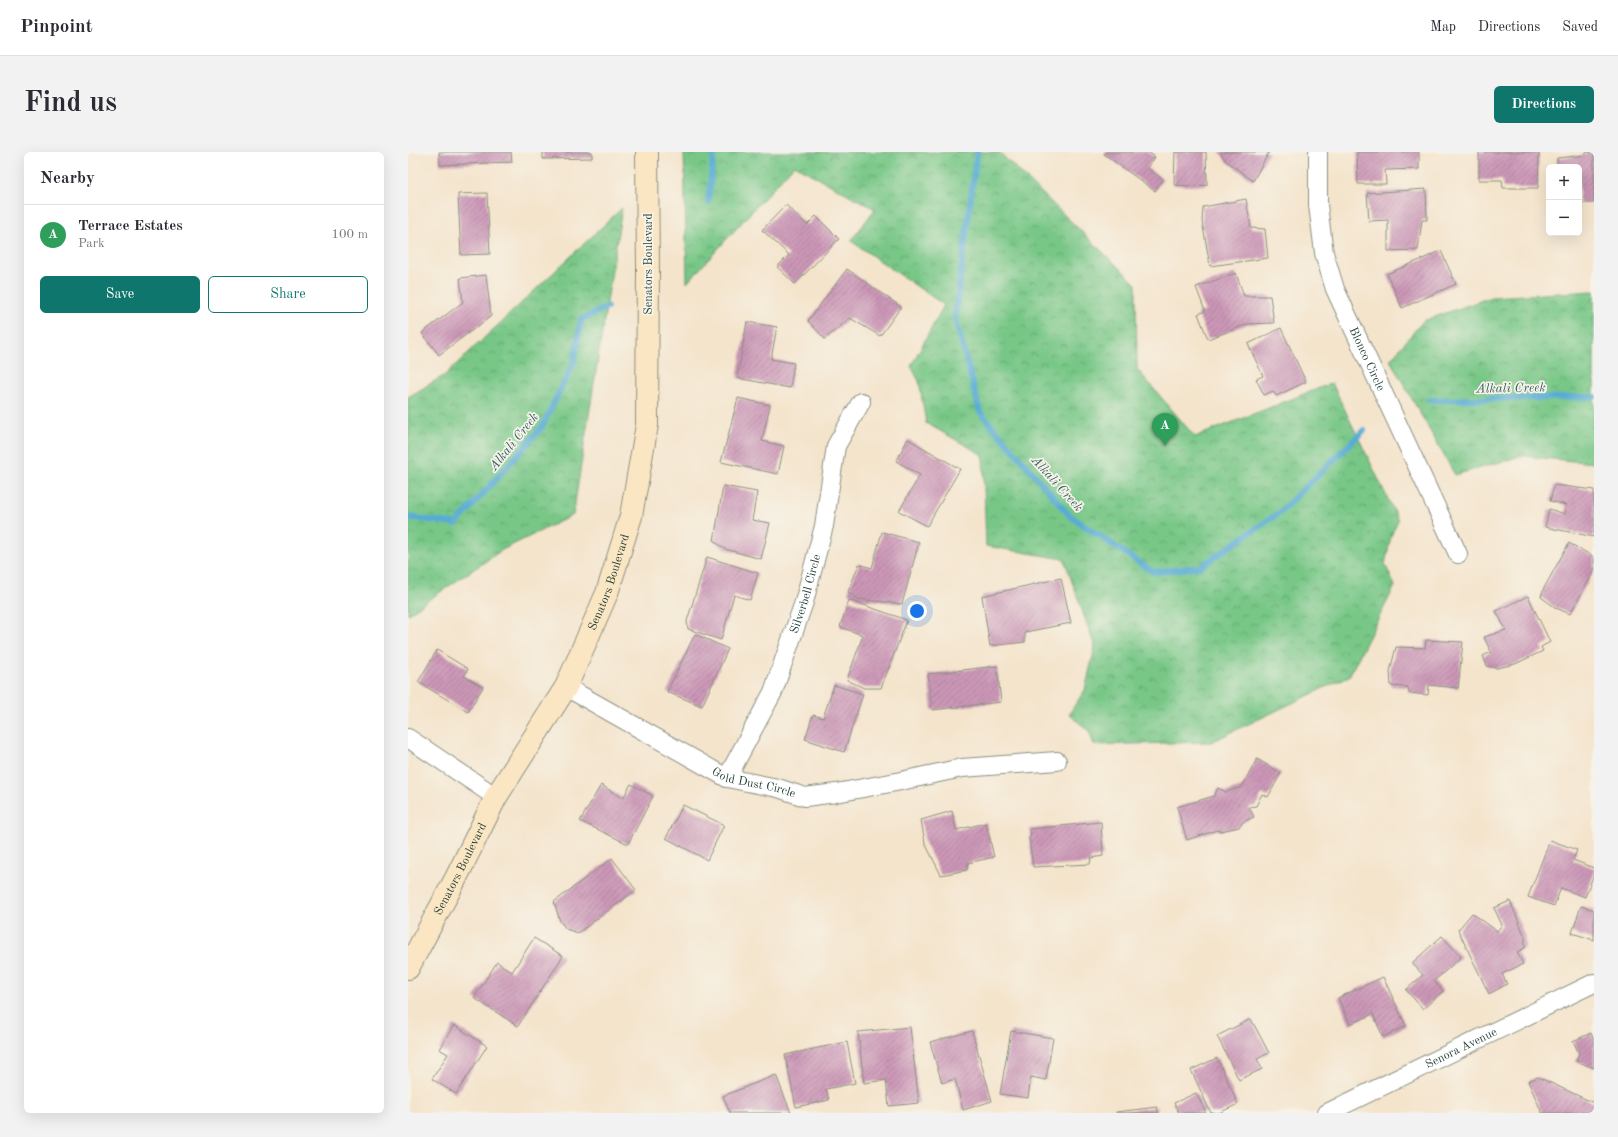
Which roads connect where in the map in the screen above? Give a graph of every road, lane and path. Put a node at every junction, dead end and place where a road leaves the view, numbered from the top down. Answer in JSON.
{"nodes":[{"id":1,"x":647,"y":152,"type":"edge"},
{"id":2,"x":1318,"y":152,"type":"edge"},
{"id":3,"x":861,"y":402,"type":"dead end"},
{"id":4,"x":1458,"y":554,"type":"dead end"},
{"id":5,"x":566,"y":687,"type":"junction"},
{"id":6,"x":408,"y":738,"type":"edge"},
{"id":7,"x":1056,"y":761,"type":"dead end"},
{"id":8,"x":726,"y":778,"type":"junction"},
{"id":9,"x":496,"y":797,"type":"junction"},
{"id":10,"x":408,"y":968,"type":"edge"},
{"id":11,"x":1594,"y":983,"type":"edge"},
{"id":12,"x":1327,"y":1113,"type":"edge"}],
"edges":[{"from":1,"to":5,"type":"street","name":"Senators Boulevard"},
{"from":2,"to":4,"type":"street","name":"Blonco Circle"},
{"from":3,"to":8,"type":"street","name":"Silverbell Circle"},
{"from":5,"to":8,"type":"street","name":"Gold Dust Circle"},
{"from":5,"to":9,"type":"street","name":"Senators Boulevard"},
{"from":6,"to":9,"type":"street"},
{"from":7,"to":8,"type":"street","name":"Gold Dust Circle"},
{"from":9,"to":10,"type":"street","name":"Senators Boulevard"},
{"from":11,"to":12,"type":"street","name":"Senora Avenue"}]}
